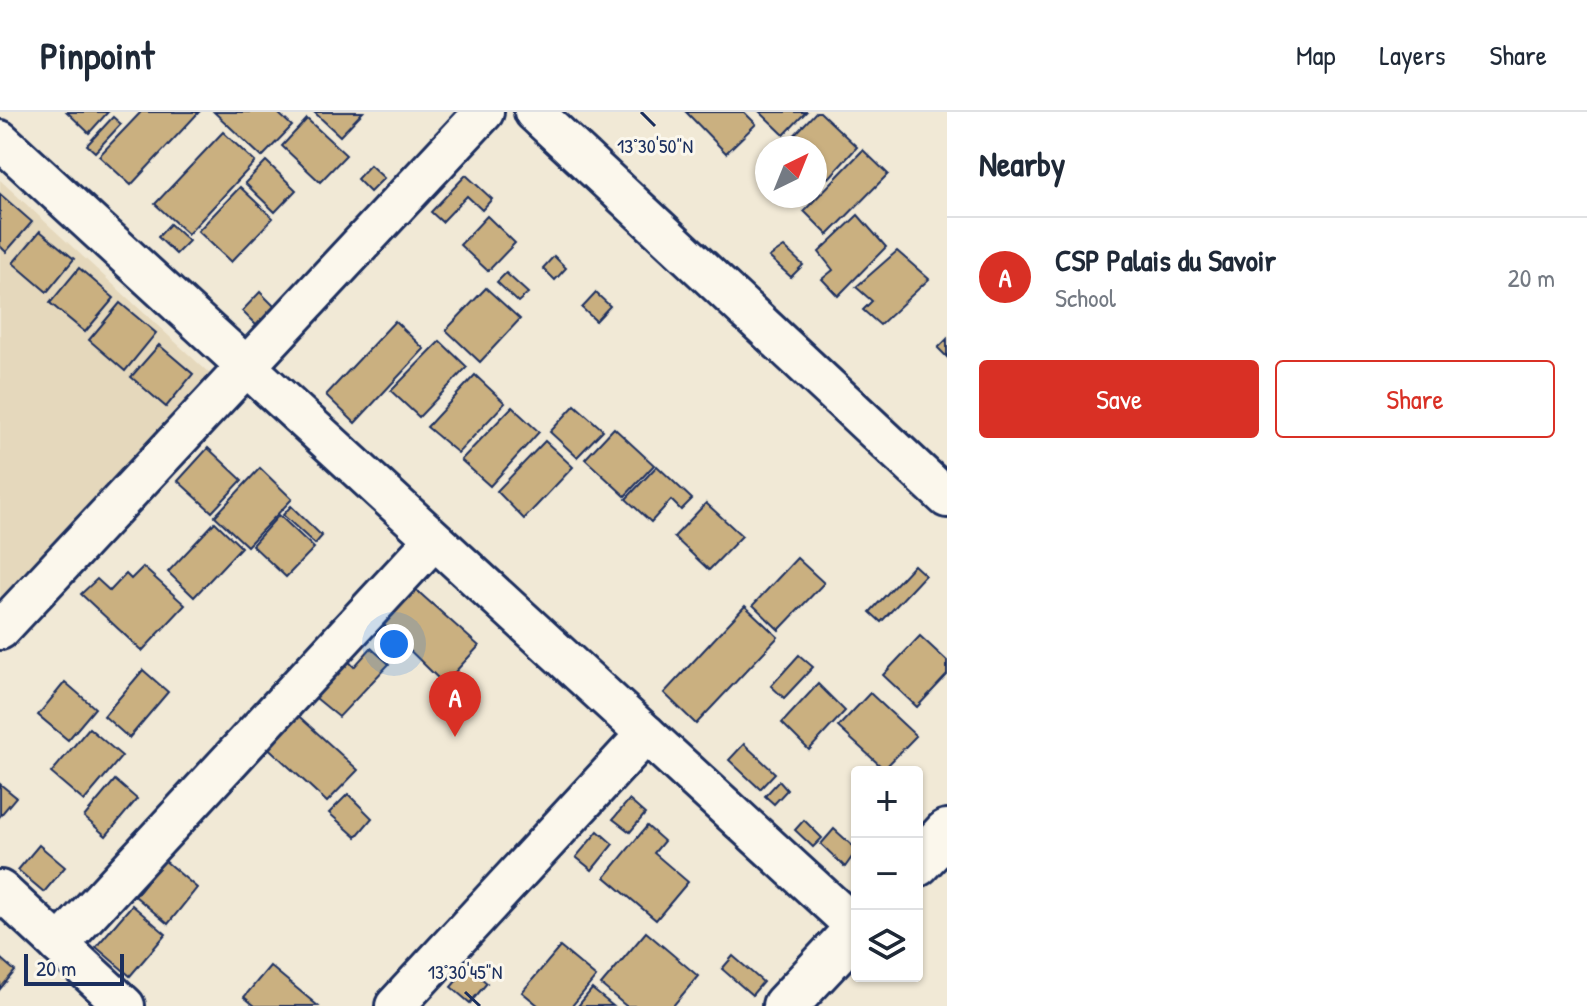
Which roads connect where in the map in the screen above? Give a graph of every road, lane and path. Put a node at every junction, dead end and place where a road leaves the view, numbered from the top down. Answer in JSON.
{"nodes":[{"id":1,"x":484,"y":112,"type":"edge"},
{"id":2,"x":534,"y":112,"type":"edge"},
{"id":3,"x":0,"y":140,"type":"edge"},
{"id":4,"x":246,"y":367,"type":"junction"},
{"id":5,"x":947,"y":498,"type":"edge"},
{"id":6,"x":434,"y":540,"type":"junction"},
{"id":7,"x":0,"y":630,"type":"edge"},
{"id":8,"x":646,"y":734,"type":"junction"},
{"id":9,"x":947,"y":832,"type":"edge"},
{"id":10,"x":923,"y":858,"type":"edge"},
{"id":11,"x":0,"y":890,"type":"edge"},
{"id":12,"x":851,"y":923,"type":"edge"},
{"id":13,"x":851,"y":935,"type":"edge"},
{"id":14,"x":59,"y":945,"type":"junction"},
{"id":15,"x":125,"y":1006,"type":"edge"},
{"id":16,"x":395,"y":1006,"type":"edge"},
{"id":17,"x":785,"y":1006,"type":"edge"}],
"edges":[{"from":1,"to":4,"type":"street"},
{"from":2,"to":5,"type":"street"},
{"from":3,"to":4,"type":"street"},
{"from":4,"to":6,"type":"street"},
{"from":4,"to":7,"type":"street"},
{"from":6,"to":8,"type":"street"},
{"from":6,"to":14,"type":"street"},
{"from":8,"to":12,"type":"street"},
{"from":8,"to":16,"type":"street"},
{"from":9,"to":10,"type":"street"},
{"from":11,"to":14,"type":"street"},
{"from":13,"to":17,"type":"street"},
{"from":14,"to":15,"type":"street"}]}
